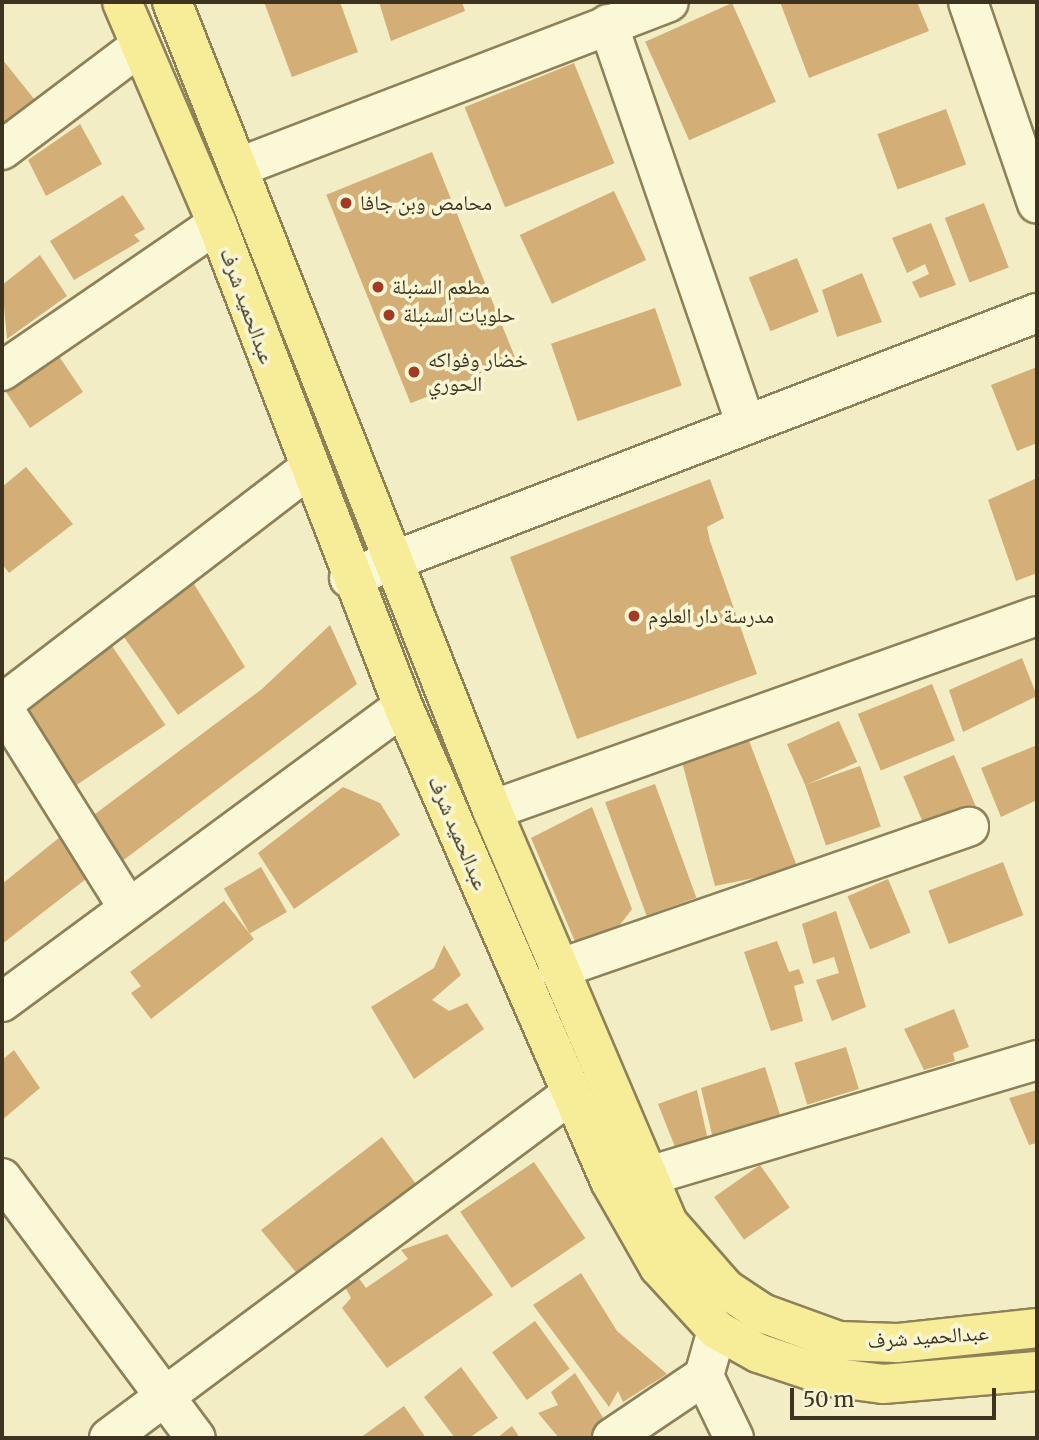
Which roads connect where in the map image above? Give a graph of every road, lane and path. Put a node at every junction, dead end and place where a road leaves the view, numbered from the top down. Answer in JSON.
{"nodes":[{"id":1,"x":122,"y":2,"type":"edge"},
{"id":2,"x":172,"y":2,"type":"edge"},
{"id":3,"x":669,"y":2,"type":"edge"},
{"id":4,"x":968,"y":2,"type":"edge"},
{"id":5,"x":608,"y":24,"type":"junction"},
{"id":6,"x":140,"y":46,"type":"junction"},
{"id":7,"x":2,"y":150,"type":"edge"},
{"id":8,"x":242,"y":166,"type":"junction"},
{"id":9,"x":1037,"y":203,"type":"edge"},
{"id":10,"x":217,"y":224,"type":"junction"},
{"id":11,"x":1037,"y":313,"type":"edge"},
{"id":12,"x":2,"y":371,"type":"edge"},
{"id":13,"x":745,"y":422,"type":"junction"},
{"id":14,"x":307,"y":470,"type":"junction"},
{"id":15,"x":396,"y":560,"type":"junction"},
{"id":16,"x":349,"y":578,"type":"junction"},
{"id":17,"x":1037,"y":616,"type":"edge"},
{"id":18,"x":2,"y":705,"type":"edge"},
{"id":19,"x":403,"y":706,"type":"junction"},
{"id":20,"x":492,"y":810,"type":"junction"},
{"id":21,"x":969,"y":827,"type":"dead end"},
{"id":22,"x":127,"y":906,"type":"junction"},
{"id":23,"x":558,"y":969,"type":"junction"},
{"id":24,"x":2,"y":1002,"type":"edge"},
{"id":25,"x":1037,"y":1060,"type":"edge"},
{"id":26,"x":571,"y":1094,"type":"junction"},
{"id":27,"x":645,"y":1177,"type":"junction"},
{"id":28,"x":2,"y":1178,"type":"edge"},
{"id":29,"x":1037,"y":1328,"type":"edge"},
{"id":30,"x":717,"y":1330,"type":"junction"},
{"id":31,"x":1037,"y":1371,"type":"edge"},
{"id":32,"x":704,"y":1376,"type":"junction"},
{"id":33,"x":165,"y":1395,"type":"junction"},
{"id":34,"x":109,"y":1438,"type":"edge"},
{"id":35,"x":196,"y":1438,"type":"edge"},
{"id":36,"x":612,"y":1438,"type":"edge"},
{"id":37,"x":734,"y":1438,"type":"edge"}],
"edges":[{"from":1,"to":6,"type":"main road","name":"عبدالحميد شرف"},
{"from":2,"to":8,"type":"main road","name":"عبدالحميد شرف"},
{"from":3,"to":5,"type":"street"},
{"from":4,"to":9,"type":"street"},
{"from":5,"to":8,"type":"street"},
{"from":5,"to":13,"type":"street"},
{"from":6,"to":7,"type":"street"},
{"from":6,"to":10,"type":"main road","name":"عبدالحميد شرف"},
{"from":8,"to":15,"type":"main road","name":"عبدالحميد شرف"},
{"from":10,"to":12,"type":"street"},
{"from":10,"to":14,"type":"main road","name":"عبدالحميد شرف"},
{"from":11,"to":13,"type":"street"},
{"from":13,"to":15,"type":"street"},
{"from":14,"to":16,"type":"main road","name":"عبدالحميد شرف"},
{"from":14,"to":18,"type":"street"},
{"from":15,"to":16,"type":"street"},
{"from":15,"to":20,"type":"main road","name":"عبدالحميد شرف"},
{"from":16,"to":19,"type":"main road","name":"عبدالحميد شرف"},
{"from":17,"to":20,"type":"street"},
{"from":18,"to":22,"type":"street"},
{"from":19,"to":22,"type":"street"},
{"from":19,"to":26,"type":"main road","name":"عبدالحميد شرف"},
{"from":20,"to":23,"type":"main road","name":"عبدالحميد شرف"},
{"from":21,"to":23,"type":"street"},
{"from":22,"to":24,"type":"street"},
{"from":23,"to":27,"type":"main road","name":"عبدالحميد شرف"},
{"from":25,"to":27,"type":"street"},
{"from":26,"to":30,"type":"main road","name":"عبدالحميد شرف"},
{"from":26,"to":33,"type":"street"},
{"from":27,"to":29,"type":"main road","name":"عبدالحميد شرف"},
{"from":28,"to":33,"type":"street"},
{"from":30,"to":31,"type":"main road","name":"عبدالحميد شرف"},
{"from":30,"to":32,"type":"street"},
{"from":32,"to":36,"type":"street"},
{"from":32,"to":37,"type":"street"},
{"from":33,"to":34,"type":"street"},
{"from":33,"to":35,"type":"street"}]}
